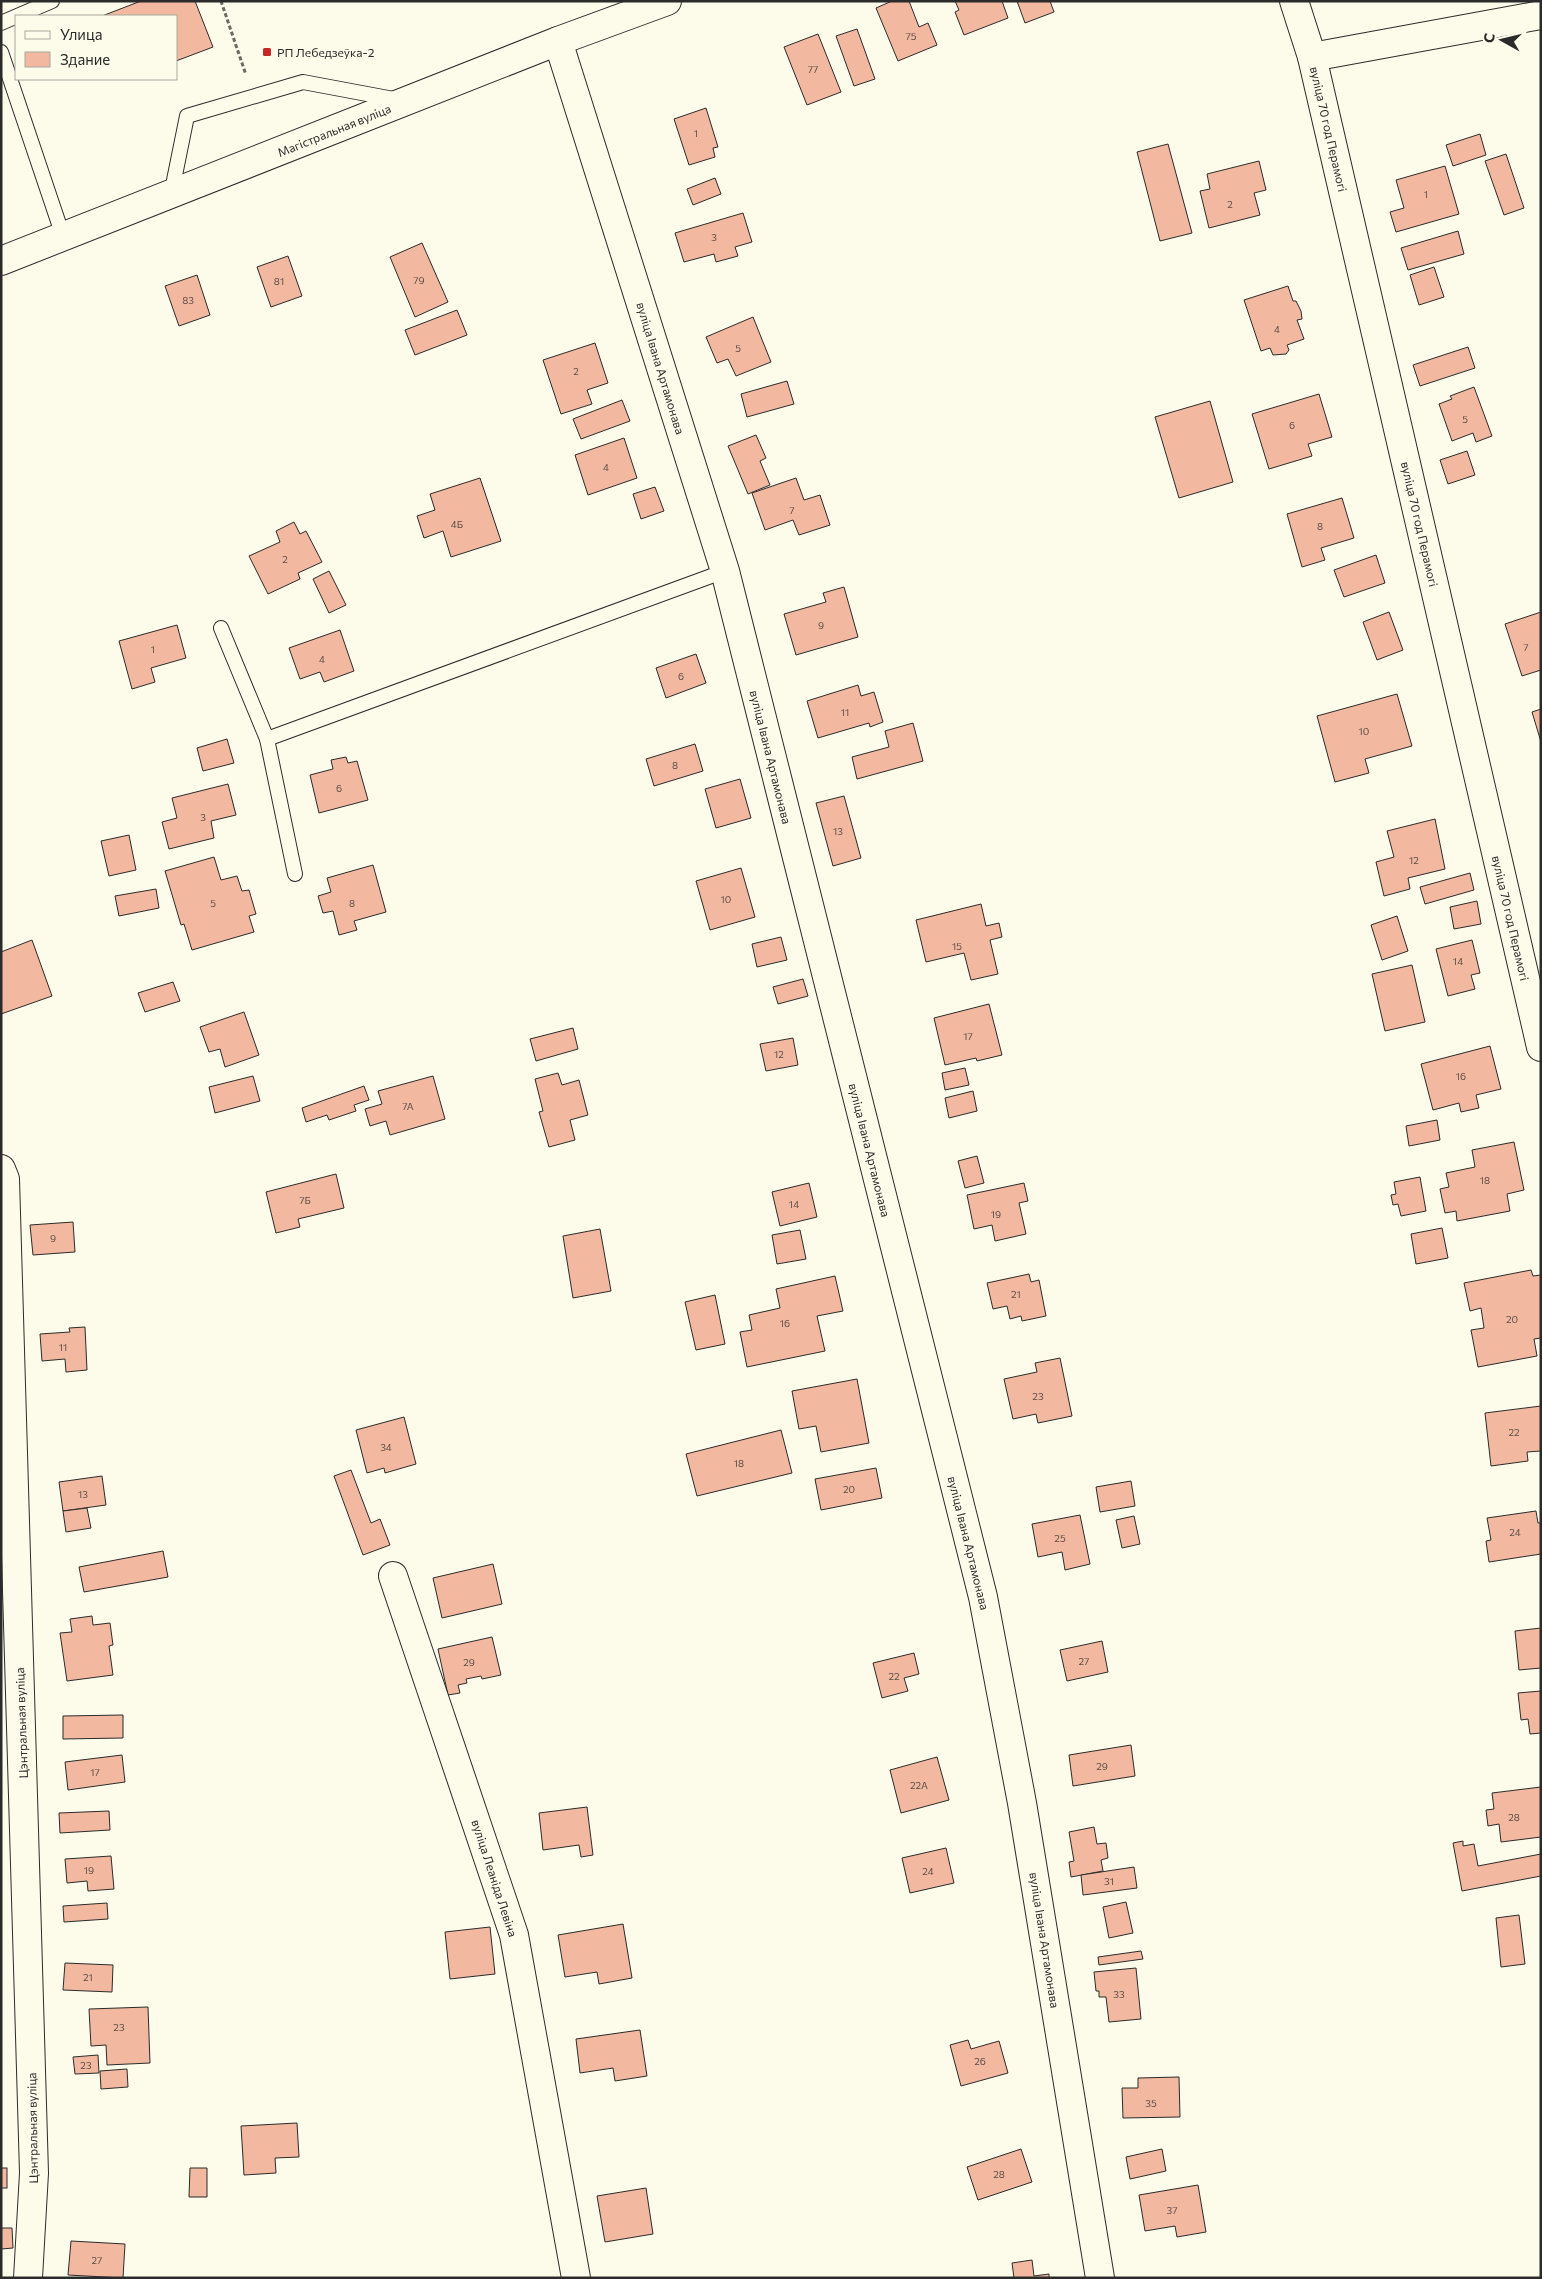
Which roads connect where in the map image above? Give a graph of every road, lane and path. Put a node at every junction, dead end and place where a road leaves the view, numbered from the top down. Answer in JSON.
{"nodes":[{"id":1,"x":52,"y":1,"type":"edge"},
{"id":2,"x":221,"y":1,"type":"edge"},
{"id":3,"x":667,"y":1,"type":"edge"},
{"id":4,"x":1294,"y":1,"type":"edge"},
{"id":5,"x":20,"y":15,"type":"edge"},
{"id":6,"x":1541,"y":15,"type":"edge"},
{"id":7,"x":15,"y":17,"type":"edge"},
{"id":8,"x":1,"y":23,"type":"edge"},
{"id":9,"x":558,"y":41,"type":"junction"},
{"id":10,"x":1,"y":52,"type":"edge"},
{"id":11,"x":1312,"y":57,"type":"junction"},
{"id":12,"x":255,"y":96,"type":"junction"},
{"id":13,"x":407,"y":102,"type":"junction"},
{"id":14,"x":171,"y":195,"type":"junction"},
{"id":15,"x":63,"y":236,"type":"junction"},
{"id":16,"x":1,"y":261,"type":"edge"},
{"id":17,"x":725,"y":572,"type":"junction"},
{"id":18,"x":221,"y":628,"type":"dead end"},
{"id":19,"x":267,"y":739,"type":"junction"},
{"id":20,"x":295,"y":874,"type":"dead end"},
{"id":21,"x":1541,"y":1048,"type":"edge"},
{"id":22,"x":1,"y":1168,"type":"edge"},
{"id":23,"x":393,"y":1576,"type":"dead end"},
{"id":24,"x":28,"y":2278,"type":"edge"},
{"id":25,"x":576,"y":2278,"type":"edge"},
{"id":26,"x":1100,"y":2278,"type":"edge"}],
"edges":[{"from":1,"to":5,"type":"lane"},
{"from":2,"to":12,"type":"path"},
{"from":3,"to":9,"type":"street","name":"Магістральная вуліца"},
{"from":4,"to":11,"type":"street","name":"вуліца 70 год Перамогі"},
{"from":6,"to":11,"type":"street"},
{"from":7,"to":8,"type":"lane"},
{"from":9,"to":13,"type":"street","name":"Магістральная вуліца"},
{"from":9,"to":17,"type":"street","name":"вуліца Івана Артамонава"},
{"from":10,"to":15,"type":"lane"},
{"from":11,"to":21,"type":"street","name":"вуліца 70 год Перамогі"},
{"from":12,"to":13,"type":"lane"},
{"from":12,"to":14,"type":"lane"},
{"from":13,"to":14,"type":"street","name":"Магістральная вуліца"},
{"from":14,"to":15,"type":"street","name":"Магістральная вуліца"},
{"from":15,"to":16,"type":"street","name":"Магістральная вуліца"},
{"from":17,"to":19,"type":"lane"},
{"from":17,"to":26,"type":"street","name":"вуліца Івана Артамонава"},
{"from":18,"to":19,"type":"lane"},
{"from":19,"to":20,"type":"lane"},
{"from":22,"to":24,"type":"street","name":"Цэнтральная вуліца"},
{"from":23,"to":25,"type":"street","name":"вуліца Леаніда Левіна"}]}
